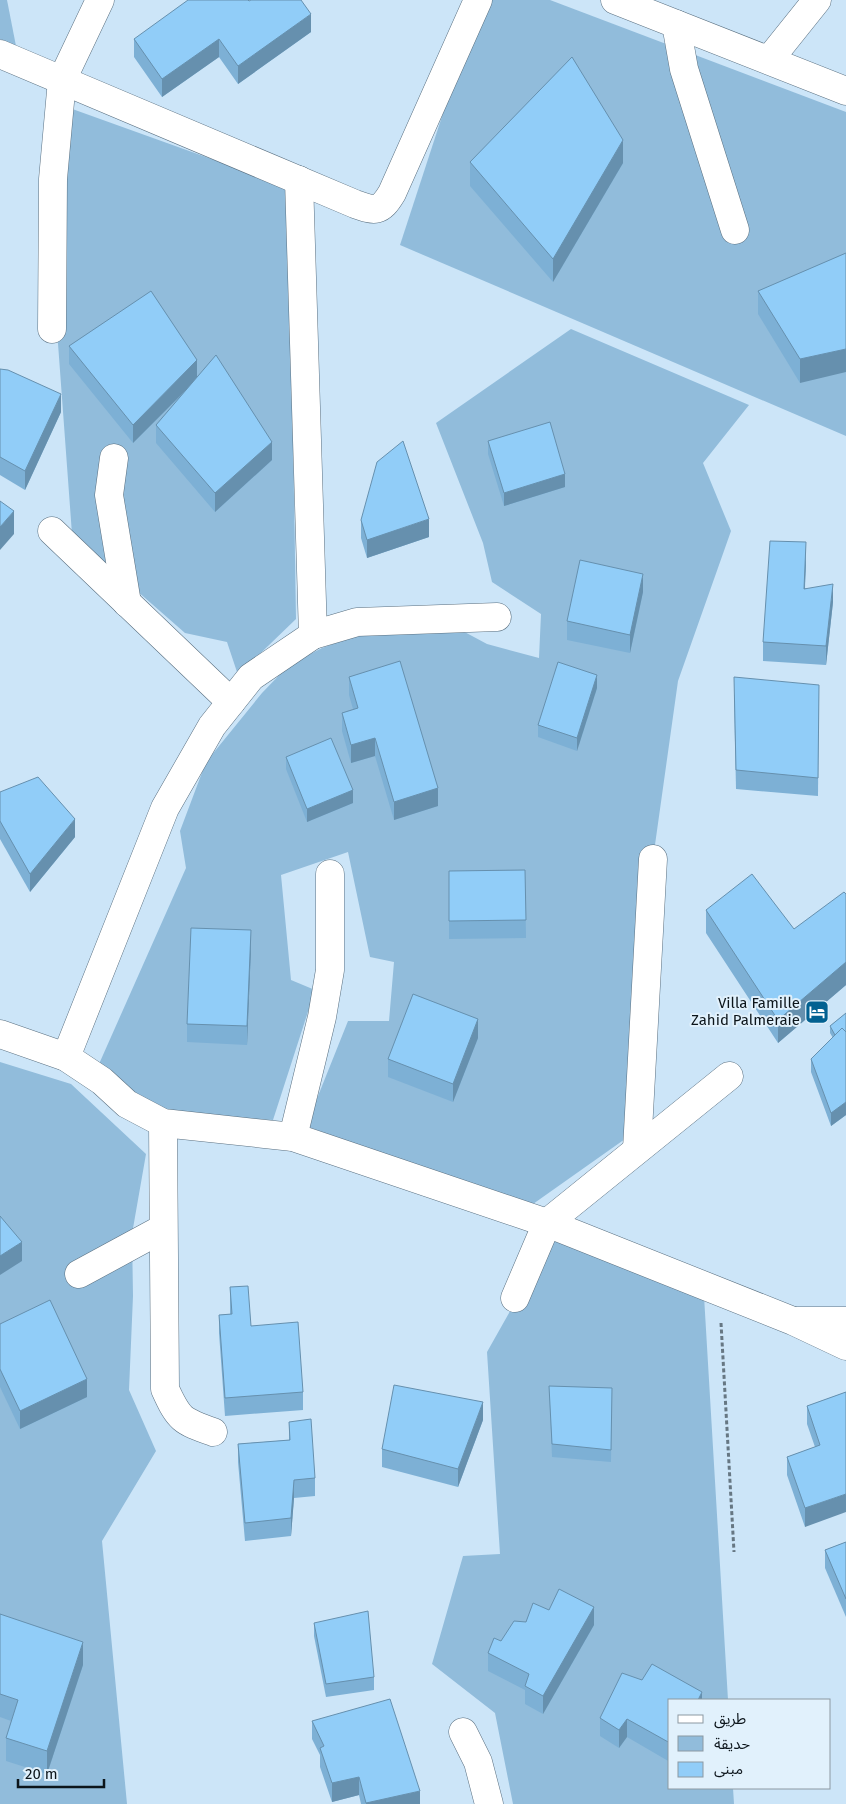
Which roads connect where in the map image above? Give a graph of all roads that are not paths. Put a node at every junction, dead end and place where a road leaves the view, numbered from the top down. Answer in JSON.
{"nodes":[{"id":1,"x":100,"y":0,"type":"edge"},
{"id":2,"x":478,"y":0,"type":"edge"},
{"id":3,"x":615,"y":0,"type":"edge"},
{"id":4,"x":817,"y":0,"type":"edge"},
{"id":5,"x":676,"y":24,"type":"junction"},
{"id":6,"x":0,"y":54,"type":"edge"},
{"id":7,"x":768,"y":60,"type":"junction"},
{"id":8,"x":62,"y":80,"type":"junction"},
{"id":9,"x":846,"y":91,"type":"edge"},
{"id":10,"x":300,"y":180,"type":"junction"},
{"id":11,"x":735,"y":230,"type":"dead end"},
{"id":12,"x":52,"y":329,"type":"dead end"},
{"id":13,"x":114,"y":458,"type":"dead end"},
{"id":14,"x":52,"y":530,"type":"dead end"},
{"id":15,"x":127,"y":603,"type":"junction"},
{"id":16,"x":497,"y":617,"type":"dead end"},
{"id":17,"x":313,"y":635,"type":"junction"},
{"id":18,"x":231,"y":702,"type":"junction"},
{"id":19,"x":653,"y":859,"type":"dead end"},
{"id":20,"x":330,"y":874,"type":"dead end"},
{"id":21,"x":0,"y":1034,"type":"edge"},
{"id":22,"x":66,"y":1057,"type":"junction"},
{"id":23,"x":729,"y":1076,"type":"dead end"},
{"id":24,"x":163,"y":1123,"type":"junction"},
{"id":25,"x":293,"y":1137,"type":"junction"},
{"id":26,"x":637,"y":1149,"type":"junction"},
{"id":27,"x":546,"y":1223,"type":"junction"},
{"id":28,"x":162,"y":1229,"type":"junction"},
{"id":29,"x":79,"y":1274,"type":"dead end"},
{"id":30,"x":515,"y":1298,"type":"dead end"},
{"id":31,"x":794,"y":1321,"type":"junction"},
{"id":32,"x":846,"y":1321,"type":"edge"},
{"id":33,"x":846,"y":1346,"type":"edge"},
{"id":34,"x":213,"y":1432,"type":"dead end"},
{"id":35,"x":463,"y":1732,"type":"dead end"},
{"id":36,"x":489,"y":1804,"type":"edge"}],
"edges":[{"from":1,"to":8,"type":"street"},
{"from":2,"to":10,"type":"street"},
{"from":3,"to":5,"type":"street"},
{"from":4,"to":7,"type":"street"},
{"from":5,"to":7,"type":"street"},
{"from":5,"to":11,"type":"street"},
{"from":6,"to":8,"type":"street"},
{"from":7,"to":9,"type":"street"},
{"from":8,"to":10,"type":"street"},
{"from":8,"to":12,"type":"street"},
{"from":10,"to":17,"type":"street"},
{"from":13,"to":15,"type":"street"},
{"from":14,"to":15,"type":"street"},
{"from":15,"to":18,"type":"street"},
{"from":16,"to":17,"type":"street"},
{"from":17,"to":18,"type":"street"},
{"from":18,"to":22,"type":"street"},
{"from":19,"to":26,"type":"street"},
{"from":20,"to":25,"type":"street"},
{"from":21,"to":22,"type":"street"},
{"from":22,"to":24,"type":"street"},
{"from":23,"to":26,"type":"street"},
{"from":24,"to":25,"type":"street"},
{"from":24,"to":28,"type":"street"},
{"from":25,"to":27,"type":"street"},
{"from":26,"to":27,"type":"street"},
{"from":27,"to":30,"type":"street"},
{"from":27,"to":31,"type":"street"},
{"from":28,"to":29,"type":"street"},
{"from":28,"to":34,"type":"street"},
{"from":31,"to":32,"type":"street"},
{"from":31,"to":33,"type":"street"},
{"from":35,"to":36,"type":"street"}]}
